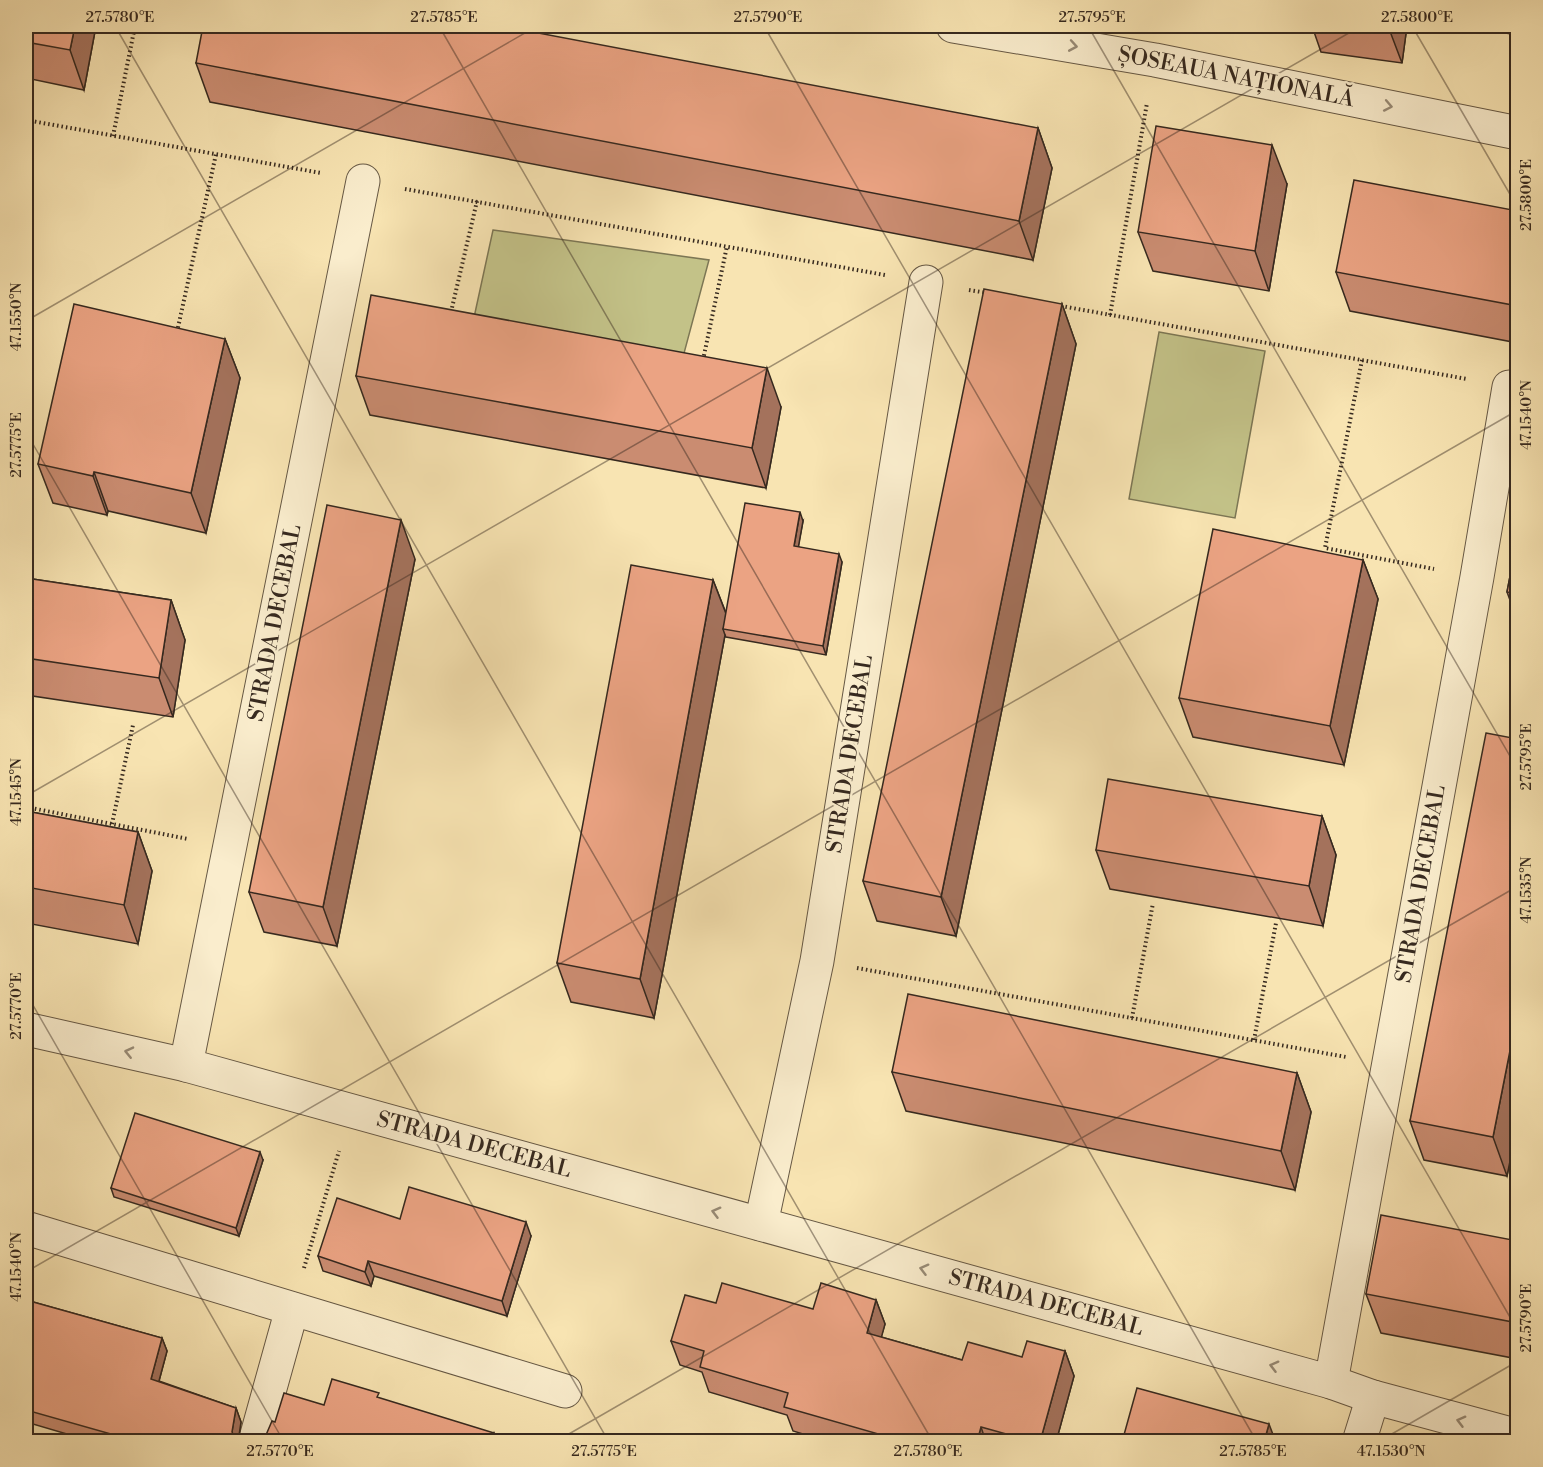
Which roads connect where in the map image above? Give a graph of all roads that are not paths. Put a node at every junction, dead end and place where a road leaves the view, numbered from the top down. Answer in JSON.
{"nodes":[{"id":1,"x":953,"y":26,"type":"edge"},
{"id":2,"x":1518,"y":133,"type":"edge"},
{"id":3,"x":363,"y":181,"type":"road end"},
{"id":4,"x":926,"y":282,"type":"road end"},
{"id":5,"x":1509,"y":387,"type":"road end"},
{"id":6,"x":26,"y":1029,"type":"edge"},
{"id":7,"x":186,"y":1065,"type":"junction"},
{"id":8,"x":761,"y":1224,"type":"junction"},
{"id":9,"x":26,"y":1228,"type":"edge"},
{"id":10,"x":292,"y":1309,"type":"junction"},
{"id":11,"x":1332,"y":1382,"type":"junction"},
{"id":12,"x":565,"y":1391,"type":"dead end"},
{"id":13,"x":1373,"y":1397,"type":"junction"},
{"id":14,"x":1518,"y":1436,"type":"edge"},
{"id":15,"x":255,"y":1442,"type":"edge"},
{"id":16,"x":1359,"y":1442,"type":"edge"}],
"edges":[{"from":1,"to":2,"type":"street","name":"ȘOSEAUA NAȚIONALĂ","one_way":true},
{"from":3,"to":7,"type":"street","name":"STRADA DECEBAL"},
{"from":4,"to":8,"type":"street","name":"STRADA DECEBAL"},
{"from":5,"to":11,"type":"street","name":"STRADA DECEBAL"},
{"from":7,"to":6,"type":"street","name":"STRADA DECEBAL","one_way":true},
{"from":8,"to":7,"type":"street","name":"STRADA DECEBAL","one_way":true},
{"from":11,"to":8,"type":"street","name":"STRADA DECEBAL","one_way":true},
{"from":9,"to":10,"type":"street"},
{"from":10,"to":12,"type":"street"},
{"from":10,"to":15,"type":"street"},
{"from":11,"to":13,"type":"street","name":"STRADA DECEBAL"},
{"from":14,"to":13,"type":"street","name":"STRADA DECEBAL","one_way":true},
{"from":13,"to":16,"type":"street"}]}
